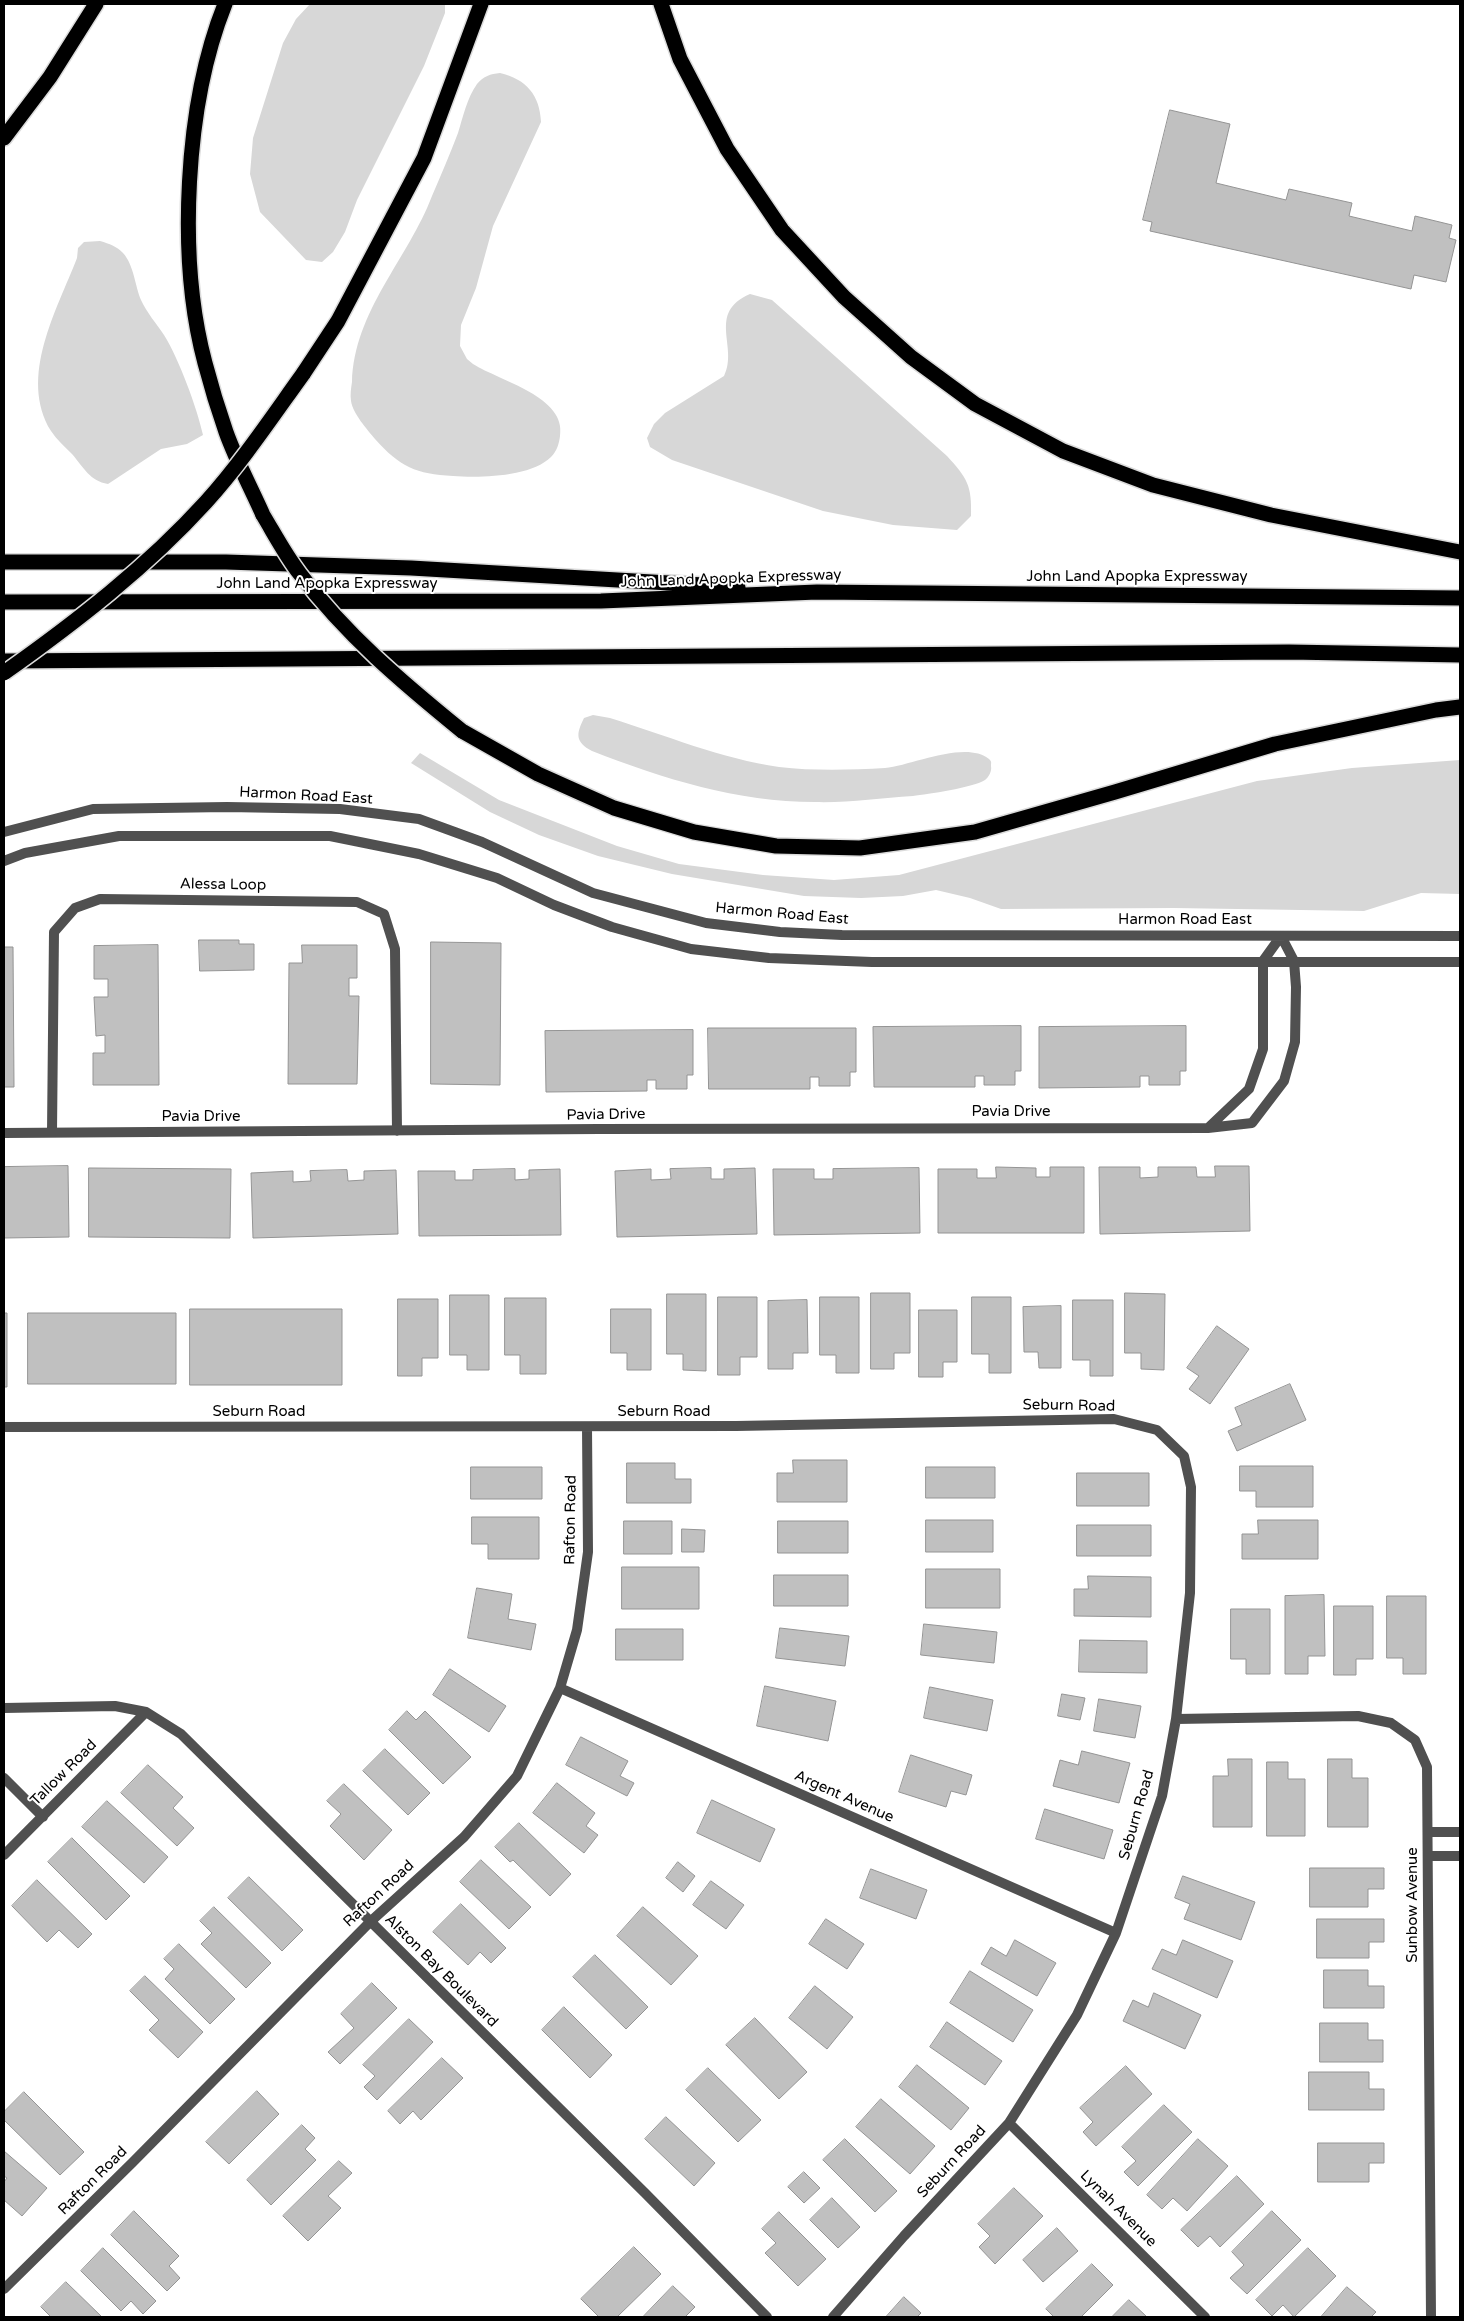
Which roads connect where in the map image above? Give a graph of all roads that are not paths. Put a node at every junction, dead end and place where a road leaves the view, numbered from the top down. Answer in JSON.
{"nodes":[{"id":1,"x":96,"y":4,"type":"edge"},
{"id":2,"x":226,"y":4,"type":"edge"},
{"id":3,"x":481,"y":4,"type":"edge"},
{"id":4,"x":661,"y":4,"type":"edge"},
{"id":5,"x":4,"y":138,"type":"edge"},
{"id":6,"x":1460,"y":552,"type":"edge"},
{"id":7,"x":4,"y":562,"type":"edge"},
{"id":8,"x":817,"y":592,"type":"junction"},
{"id":9,"x":1460,"y":598,"type":"edge"},
{"id":10,"x":4,"y":602,"type":"edge"},
{"id":11,"x":1460,"y":655,"type":"edge"},
{"id":12,"x":4,"y":661,"type":"edge"},
{"id":13,"x":4,"y":673,"type":"edge"},
{"id":14,"x":1460,"y":707,"type":"edge"},
{"id":15,"x":4,"y":832,"type":"edge"},
{"id":16,"x":4,"y":861,"type":"edge"},
{"id":17,"x":1281,"y":936,"type":"junction"},
{"id":18,"x":1460,"y":936,"type":"edge"},
{"id":19,"x":1263,"y":961,"type":"junction"},
{"id":20,"x":1294,"y":961,"type":"junction"},
{"id":21,"x":1460,"y":962,"type":"edge"},
{"id":22,"x":1208,"y":1128,"type":"junction"},
{"id":23,"x":398,"y":1131,"type":"junction"},
{"id":24,"x":52,"y":1132,"type":"junction"},
{"id":25,"x":4,"y":1133,"type":"edge"},
{"id":26,"x":4,"y":1427,"type":"edge"},
{"id":27,"x":587,"y":1427,"type":"junction"},
{"id":28,"x":560,"y":1688,"type":"junction"},
{"id":29,"x":4,"y":1708,"type":"edge"},
{"id":30,"x":146,"y":1712,"type":"junction"},
{"id":31,"x":1176,"y":1719,"type":"junction"},
{"id":32,"x":4,"y":1778,"type":"edge"},
{"id":33,"x":43,"y":1817,"type":"junction"},
{"id":34,"x":1428,"y":1832,"type":"junction"},
{"id":35,"x":1460,"y":1832,"type":"edge"},
{"id":36,"x":4,"y":1855,"type":"edge"},
{"id":37,"x":1428,"y":1856,"type":"junction"},
{"id":38,"x":1460,"y":1856,"type":"edge"},
{"id":39,"x":370,"y":1922,"type":"junction"},
{"id":40,"x":1116,"y":1933,"type":"junction"},
{"id":41,"x":1009,"y":2123,"type":"junction"},
{"id":42,"x":4,"y":2289,"type":"edge"},
{"id":43,"x":768,"y":2317,"type":"edge"},
{"id":44,"x":832,"y":2317,"type":"edge"},
{"id":45,"x":1205,"y":2317,"type":"edge"},
{"id":46,"x":1431,"y":2317,"type":"edge"}],
"edges":[{"from":1,"to":5,"type":"highway"},
{"from":2,"to":14,"type":"highway","bridge":true},
{"from":3,"to":13,"type":"highway","bridge":true},
{"from":4,"to":6,"type":"highway"},
{"from":7,"to":8,"type":"highway"},
{"from":8,"to":9,"type":"highway","name":"John Land Apopka Expressway"},
{"from":8,"to":10,"type":"highway","name":"John Land Apopka Expressway"},
{"from":11,"to":12,"type":"highway"},
{"from":15,"to":17,"type":"street","name":"Harmon Road East"},
{"from":16,"to":19,"type":"street"},
{"from":17,"to":18,"type":"street","name":"Harmon Road East"},
{"from":17,"to":19,"type":"street"},
{"from":17,"to":20,"type":"street","name":"Pavia Drive"},
{"from":19,"to":20,"type":"street"},
{"from":19,"to":22,"type":"street"},
{"from":20,"to":21,"type":"street"},
{"from":20,"to":22,"type":"street","name":"Pavia Drive"},
{"from":22,"to":23,"type":"street","name":"Pavia Drive"},
{"from":23,"to":24,"type":"street","name":"Pavia Drive"},
{"from":23,"to":24,"type":"street","name":"Alessa Loop"},
{"from":24,"to":25,"type":"street","name":"Pavia Drive"},
{"from":26,"to":27,"type":"street","name":"Seburn Road"},
{"from":27,"to":28,"type":"street","name":"Rafton Road"},
{"from":27,"to":31,"type":"street","name":"Seburn Road"},
{"from":28,"to":39,"type":"street","name":"Rafton Road"},
{"from":28,"to":40,"type":"street","name":"Argent Avenue"},
{"from":29,"to":30,"type":"street","name":"Alston Bay Boulevard"},
{"from":30,"to":33,"type":"street","name":"Tallow Road"},
{"from":30,"to":39,"type":"street","name":"Alston Bay Boulevard"},
{"from":31,"to":34,"type":"street","name":"Sunbow Avenue"},
{"from":31,"to":40,"type":"street","name":"Seburn Road"},
{"from":32,"to":33,"type":"street"},
{"from":33,"to":36,"type":"street","name":"Tallow Road"},
{"from":34,"to":35,"type":"street"},
{"from":34,"to":37,"type":"street","name":"Sunbow Avenue"},
{"from":37,"to":38,"type":"street"},
{"from":37,"to":46,"type":"street","name":"Sunbow Avenue"},
{"from":39,"to":42,"type":"street","name":"Rafton Road"},
{"from":39,"to":43,"type":"street","name":"Alston Bay Boulevard"},
{"from":40,"to":41,"type":"street","name":"Seburn Road"},
{"from":41,"to":44,"type":"street","name":"Seburn Road"},
{"from":41,"to":45,"type":"street","name":"Lynah Avenue"}]}
